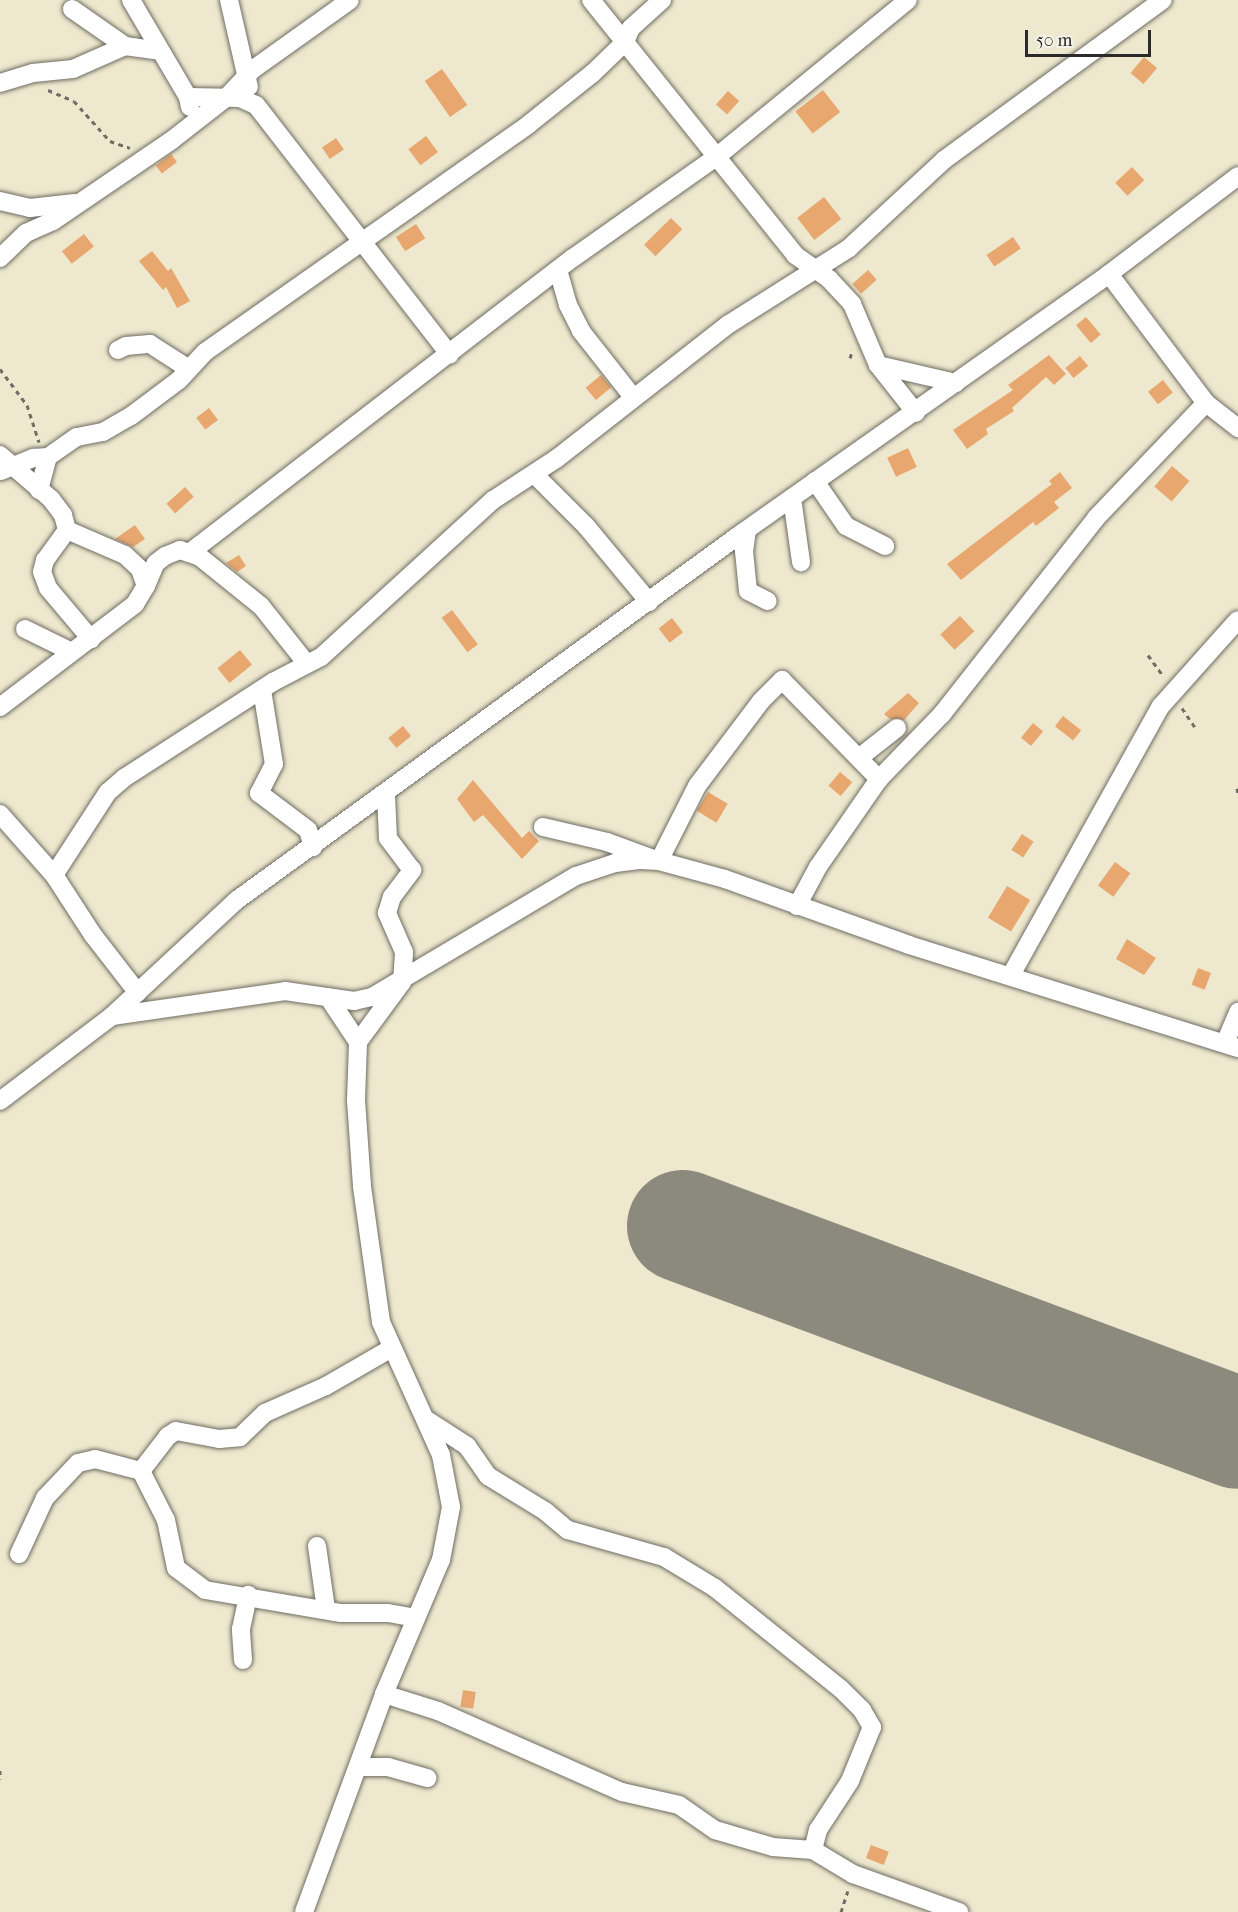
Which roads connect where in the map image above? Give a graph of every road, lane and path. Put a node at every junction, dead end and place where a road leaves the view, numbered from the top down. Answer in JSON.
{"nodes":[{"id":1,"x":131,"y":0,"type":"edge"},
{"id":2,"x":350,"y":0,"type":"edge"},
{"id":3,"x":591,"y":0,"type":"edge"},
{"id":4,"x":662,"y":0,"type":"edge"},
{"id":5,"x":908,"y":0,"type":"edge"},
{"id":6,"x":1164,"y":0,"type":"edge"},
{"id":7,"x":226,"y":2,"type":"edge"},
{"id":8,"x":72,"y":9,"type":"dead end"},
{"id":9,"x":625,"y":42,"type":"junction"},
{"id":10,"x":125,"y":46,"type":"junction"},
{"id":11,"x":160,"y":51,"type":"junction"},
{"id":12,"x":33,"y":74,"type":"junction"},
{"id":13,"x":245,"y":78,"type":"junction"},
{"id":14,"x":0,"y":83,"type":"edge"},
{"id":15,"x":188,"y":97,"type":"junction"},
{"id":16,"x":227,"y":97,"type":"junction"},
{"id":17,"x":256,"y":105,"type":"junction"},
{"id":18,"x":193,"y":124,"type":"junction"},
{"id":19,"x":152,"y":154,"type":"junction"},
{"id":20,"x":715,"y":158,"type":"junction"},
{"id":21,"x":1238,"y":176,"type":"edge"},
{"id":22,"x":0,"y":201,"type":"edge"},
{"id":23,"x":77,"y":203,"type":"junction"},
{"id":24,"x":360,"y":241,"type":"junction"},
{"id":25,"x":0,"y":258,"type":"edge"},
{"id":26,"x":558,"y":270,"type":"junction"},
{"id":27,"x":815,"y":271,"type":"junction"},
{"id":28,"x":1109,"y":274,"type":"junction"},
{"id":29,"x":118,"y":350,"type":"dead end"},
{"id":30,"x":450,"y":355,"type":"junction"},
{"id":31,"x":878,"y":365,"type":"junction"},
{"id":32,"x":0,"y":369,"type":"edge"},
{"id":33,"x":189,"y":369,"type":"junction"},
{"id":34,"x":956,"y":383,"type":"junction"},
{"id":35,"x":633,"y":397,"type":"junction"},
{"id":36,"x":1206,"y":403,"type":"junction"},
{"id":37,"x":916,"y":413,"type":"junction"},
{"id":38,"x":1238,"y":428,"type":"edge"},
{"id":39,"x":48,"y":457,"type":"junction"},
{"id":40,"x":4,"y":464,"type":"edge"},
{"id":41,"x":534,"y":474,"type":"junction"},
{"id":42,"x":815,"y":482,"type":"junction"},
{"id":43,"x":39,"y":490,"type":"junction"},
{"id":44,"x":792,"y":498,"type":"junction"},
{"id":45,"x":67,"y":530,"type":"junction"},
{"id":46,"x":747,"y":530,"type":"junction"},
{"id":47,"x":885,"y":546,"type":"dead end"},
{"id":48,"x":192,"y":551,"type":"junction"},
{"id":49,"x":801,"y":562,"type":"dead end"},
{"id":50,"x":146,"y":586,"type":"junction"},
{"id":51,"x":768,"y":601,"type":"dead end"},
{"id":52,"x":649,"y":602,"type":"junction"},
{"id":53,"x":1238,"y":620,"type":"edge"},
{"id":54,"x":25,"y":629,"type":"dead end"},
{"id":55,"x":91,"y":639,"type":"junction"},
{"id":56,"x":70,"y":651,"type":"junction"},
{"id":57,"x":1149,"y":655,"type":"dead end"},
{"id":58,"x":307,"y":664,"type":"junction"},
{"id":59,"x":262,"y":690,"type":"junction"},
{"id":60,"x":1175,"y":692,"type":"junction"},
{"id":61,"x":0,"y":707,"type":"edge"},
{"id":62,"x":897,"y":728,"type":"dead end"},
{"id":63,"x":1196,"y":729,"type":"dead end"},
{"id":64,"x":860,"y":757,"type":"junction"},
{"id":65,"x":879,"y":779,"type":"junction"},
{"id":66,"x":1237,"y":788,"type":"edge"},
{"id":67,"x":1238,"y":796,"type":"edge"},
{"id":68,"x":381,"y":799,"type":"junction"},
{"id":69,"x":0,"y":814,"type":"edge"},
{"id":70,"x":543,"y":827,"type":"dead end"},
{"id":71,"x":78,"y":836,"type":"junction"},
{"id":72,"x":313,"y":847,"type":"junction"},
{"id":73,"x":37,"y":856,"type":"junction"},
{"id":74,"x":659,"y":861,"type":"junction"},
{"id":75,"x":54,"y":875,"type":"junction"},
{"id":76,"x":797,"y":906,"type":"junction"},
{"id":77,"x":1011,"y":975,"type":"junction"},
{"id":78,"x":402,"y":982,"type":"junction"},
{"id":79,"x":138,"y":993,"type":"junction"},
{"id":80,"x":328,"y":997,"type":"junction"},
{"id":81,"x":1238,"y":1012,"type":"edge"},
{"id":82,"x":112,"y":1016,"type":"junction"},
{"id":83,"x":358,"y":1042,"type":"junction"},
{"id":84,"x":1231,"y":1046,"type":"edge"},
{"id":85,"x":0,"y":1101,"type":"edge"},
{"id":86,"x":390,"y":1349,"type":"junction"},
{"id":87,"x":427,"y":1420,"type":"junction"},
{"id":88,"x":141,"y":1471,"type":"junction"},
{"id":89,"x":317,"y":1546,"type":"dead end"},
{"id":90,"x":19,"y":1554,"type":"dead end"},
{"id":91,"x":248,"y":1595,"type":"junction"},
{"id":92,"x":326,"y":1609,"type":"junction"},
{"id":93,"x":416,"y":1618,"type":"junction"},
{"id":94,"x":243,"y":1660,"type":"dead end"},
{"id":95,"x":384,"y":1694,"type":"junction"},
{"id":96,"x":358,"y":1767,"type":"junction"},
{"id":97,"x":0,"y":1770,"type":"edge"},
{"id":98,"x":427,"y":1778,"type":"dead end"},
{"id":99,"x":0,"y":1779,"type":"edge"},
{"id":100,"x":813,"y":1850,"type":"junction"},
{"id":101,"x":853,"y":1874,"type":"junction"},
{"id":102,"x":304,"y":1912,"type":"edge"},
{"id":103,"x":841,"y":1912,"type":"edge"},
{"id":104,"x":960,"y":1912,"type":"edge"}],
"edges":[{"from":1,"to":11,"type":"street"},
{"from":2,"to":13,"type":"street"},
{"from":3,"to":9,"type":"street"},
{"from":4,"to":9,"type":"street"},
{"from":5,"to":20,"type":"street"},
{"from":6,"to":27,"type":"street"},
{"from":7,"to":13,"type":"street"},
{"from":8,"to":10,"type":"street"},
{"from":9,"to":20,"type":"street"},
{"from":9,"to":24,"type":"street"},
{"from":10,"to":11,"type":"street"},
{"from":10,"to":12,"type":"street"},
{"from":11,"to":15,"type":"street"},
{"from":12,"to":14,"type":"street"},
{"from":12,"to":19,"type":"path"},
{"from":13,"to":16,"type":"street"},
{"from":13,"to":17,"type":"street"},
{"from":15,"to":16,"type":"street"},
{"from":15,"to":18,"type":"street"},
{"from":16,"to":17,"type":"street"},
{"from":16,"to":18,"type":"street"},
{"from":17,"to":24,"type":"street"},
{"from":18,"to":19,"type":"street"},
{"from":19,"to":23,"type":"street"},
{"from":20,"to":26,"type":"street"},
{"from":20,"to":27,"type":"street"},
{"from":21,"to":28,"type":"street"},
{"from":22,"to":23,"type":"street"},
{"from":23,"to":25,"type":"street"},
{"from":24,"to":30,"type":"street"},
{"from":24,"to":33,"type":"street"},
{"from":26,"to":30,"type":"street"},
{"from":26,"to":35,"type":"street"},
{"from":27,"to":31,"type":"street"},
{"from":27,"to":35,"type":"street"},
{"from":28,"to":34,"type":"street"},
{"from":28,"to":36,"type":"street"},
{"from":29,"to":33,"type":"street"},
{"from":30,"to":48,"type":"street"},
{"from":31,"to":34,"type":"street"},
{"from":31,"to":37,"type":"street"},
{"from":32,"to":39,"type":"path"},
{"from":33,"to":39,"type":"street"},
{"from":34,"to":37,"type":"street"},
{"from":35,"to":41,"type":"street"},
{"from":36,"to":38,"type":"street"},
{"from":36,"to":65,"type":"street"},
{"from":37,"to":42,"type":"street"},
{"from":39,"to":40,"type":"street"},
{"from":39,"to":43,"type":"street"},
{"from":40,"to":43,"type":"street"},
{"from":41,"to":52,"type":"street"},
{"from":41,"to":58,"type":"street"},
{"from":42,"to":44,"type":"street"},
{"from":42,"to":47,"type":"street"},
{"from":43,"to":45,"type":"street"},
{"from":44,"to":46,"type":"street"},
{"from":44,"to":49,"type":"street"},
{"from":45,"to":50,"type":"street"},
{"from":45,"to":55,"type":"street"},
{"from":46,"to":51,"type":"street"},
{"from":46,"to":52,"type":"street"},
{"from":48,"to":50,"type":"street"},
{"from":48,"to":58,"type":"street"},
{"from":50,"to":55,"type":"street"},
{"from":52,"to":68,"type":"street"},
{"from":53,"to":60,"type":"street"},
{"from":54,"to":56,"type":"street"},
{"from":55,"to":56,"type":"street"},
{"from":56,"to":61,"type":"street"},
{"from":57,"to":60,"type":"path"},
{"from":58,"to":59,"type":"street"},
{"from":59,"to":71,"type":"street"},
{"from":59,"to":72,"type":"street"},
{"from":60,"to":63,"type":"path"},
{"from":60,"to":77,"type":"street"},
{"from":62,"to":64,"type":"street"},
{"from":64,"to":65,"type":"street"},
{"from":64,"to":74,"type":"street"},
{"from":65,"to":76,"type":"street"},
{"from":66,"to":67,"type":"path"},
{"from":68,"to":72,"type":"street"},
{"from":68,"to":78,"type":"street"},
{"from":69,"to":73,"type":"street"},
{"from":70,"to":74,"type":"street"},
{"from":71,"to":73,"type":"street"},
{"from":71,"to":75,"type":"street"},
{"from":72,"to":79,"type":"street"},
{"from":73,"to":75,"type":"street"},
{"from":74,"to":76,"type":"street"},
{"from":74,"to":78,"type":"street"},
{"from":75,"to":79,"type":"street"},
{"from":76,"to":77,"type":"street"},
{"from":77,"to":84,"type":"street"},
{"from":78,"to":80,"type":"street"},
{"from":78,"to":83,"type":"street"},
{"from":79,"to":82,"type":"street"},
{"from":80,"to":82,"type":"street"},
{"from":80,"to":83,"type":"street"},
{"from":81,"to":84,"type":"street"},
{"from":82,"to":85,"type":"street"},
{"from":83,"to":86,"type":"street"},
{"from":86,"to":87,"type":"street"},
{"from":86,"to":88,"type":"street"},
{"from":87,"to":93,"type":"street"},
{"from":87,"to":100,"type":"street"},
{"from":88,"to":90,"type":"street"},
{"from":88,"to":91,"type":"street"},
{"from":89,"to":92,"type":"street"},
{"from":91,"to":92,"type":"street"},
{"from":91,"to":94,"type":"street"},
{"from":92,"to":93,"type":"street"},
{"from":93,"to":95,"type":"street"},
{"from":95,"to":96,"type":"street"},
{"from":95,"to":100,"type":"street"},
{"from":96,"to":98,"type":"street"},
{"from":96,"to":102,"type":"street"},
{"from":97,"to":99,"type":"path"},
{"from":100,"to":101,"type":"street"},
{"from":101,"to":103,"type":"path"},
{"from":101,"to":104,"type":"street"}]}
